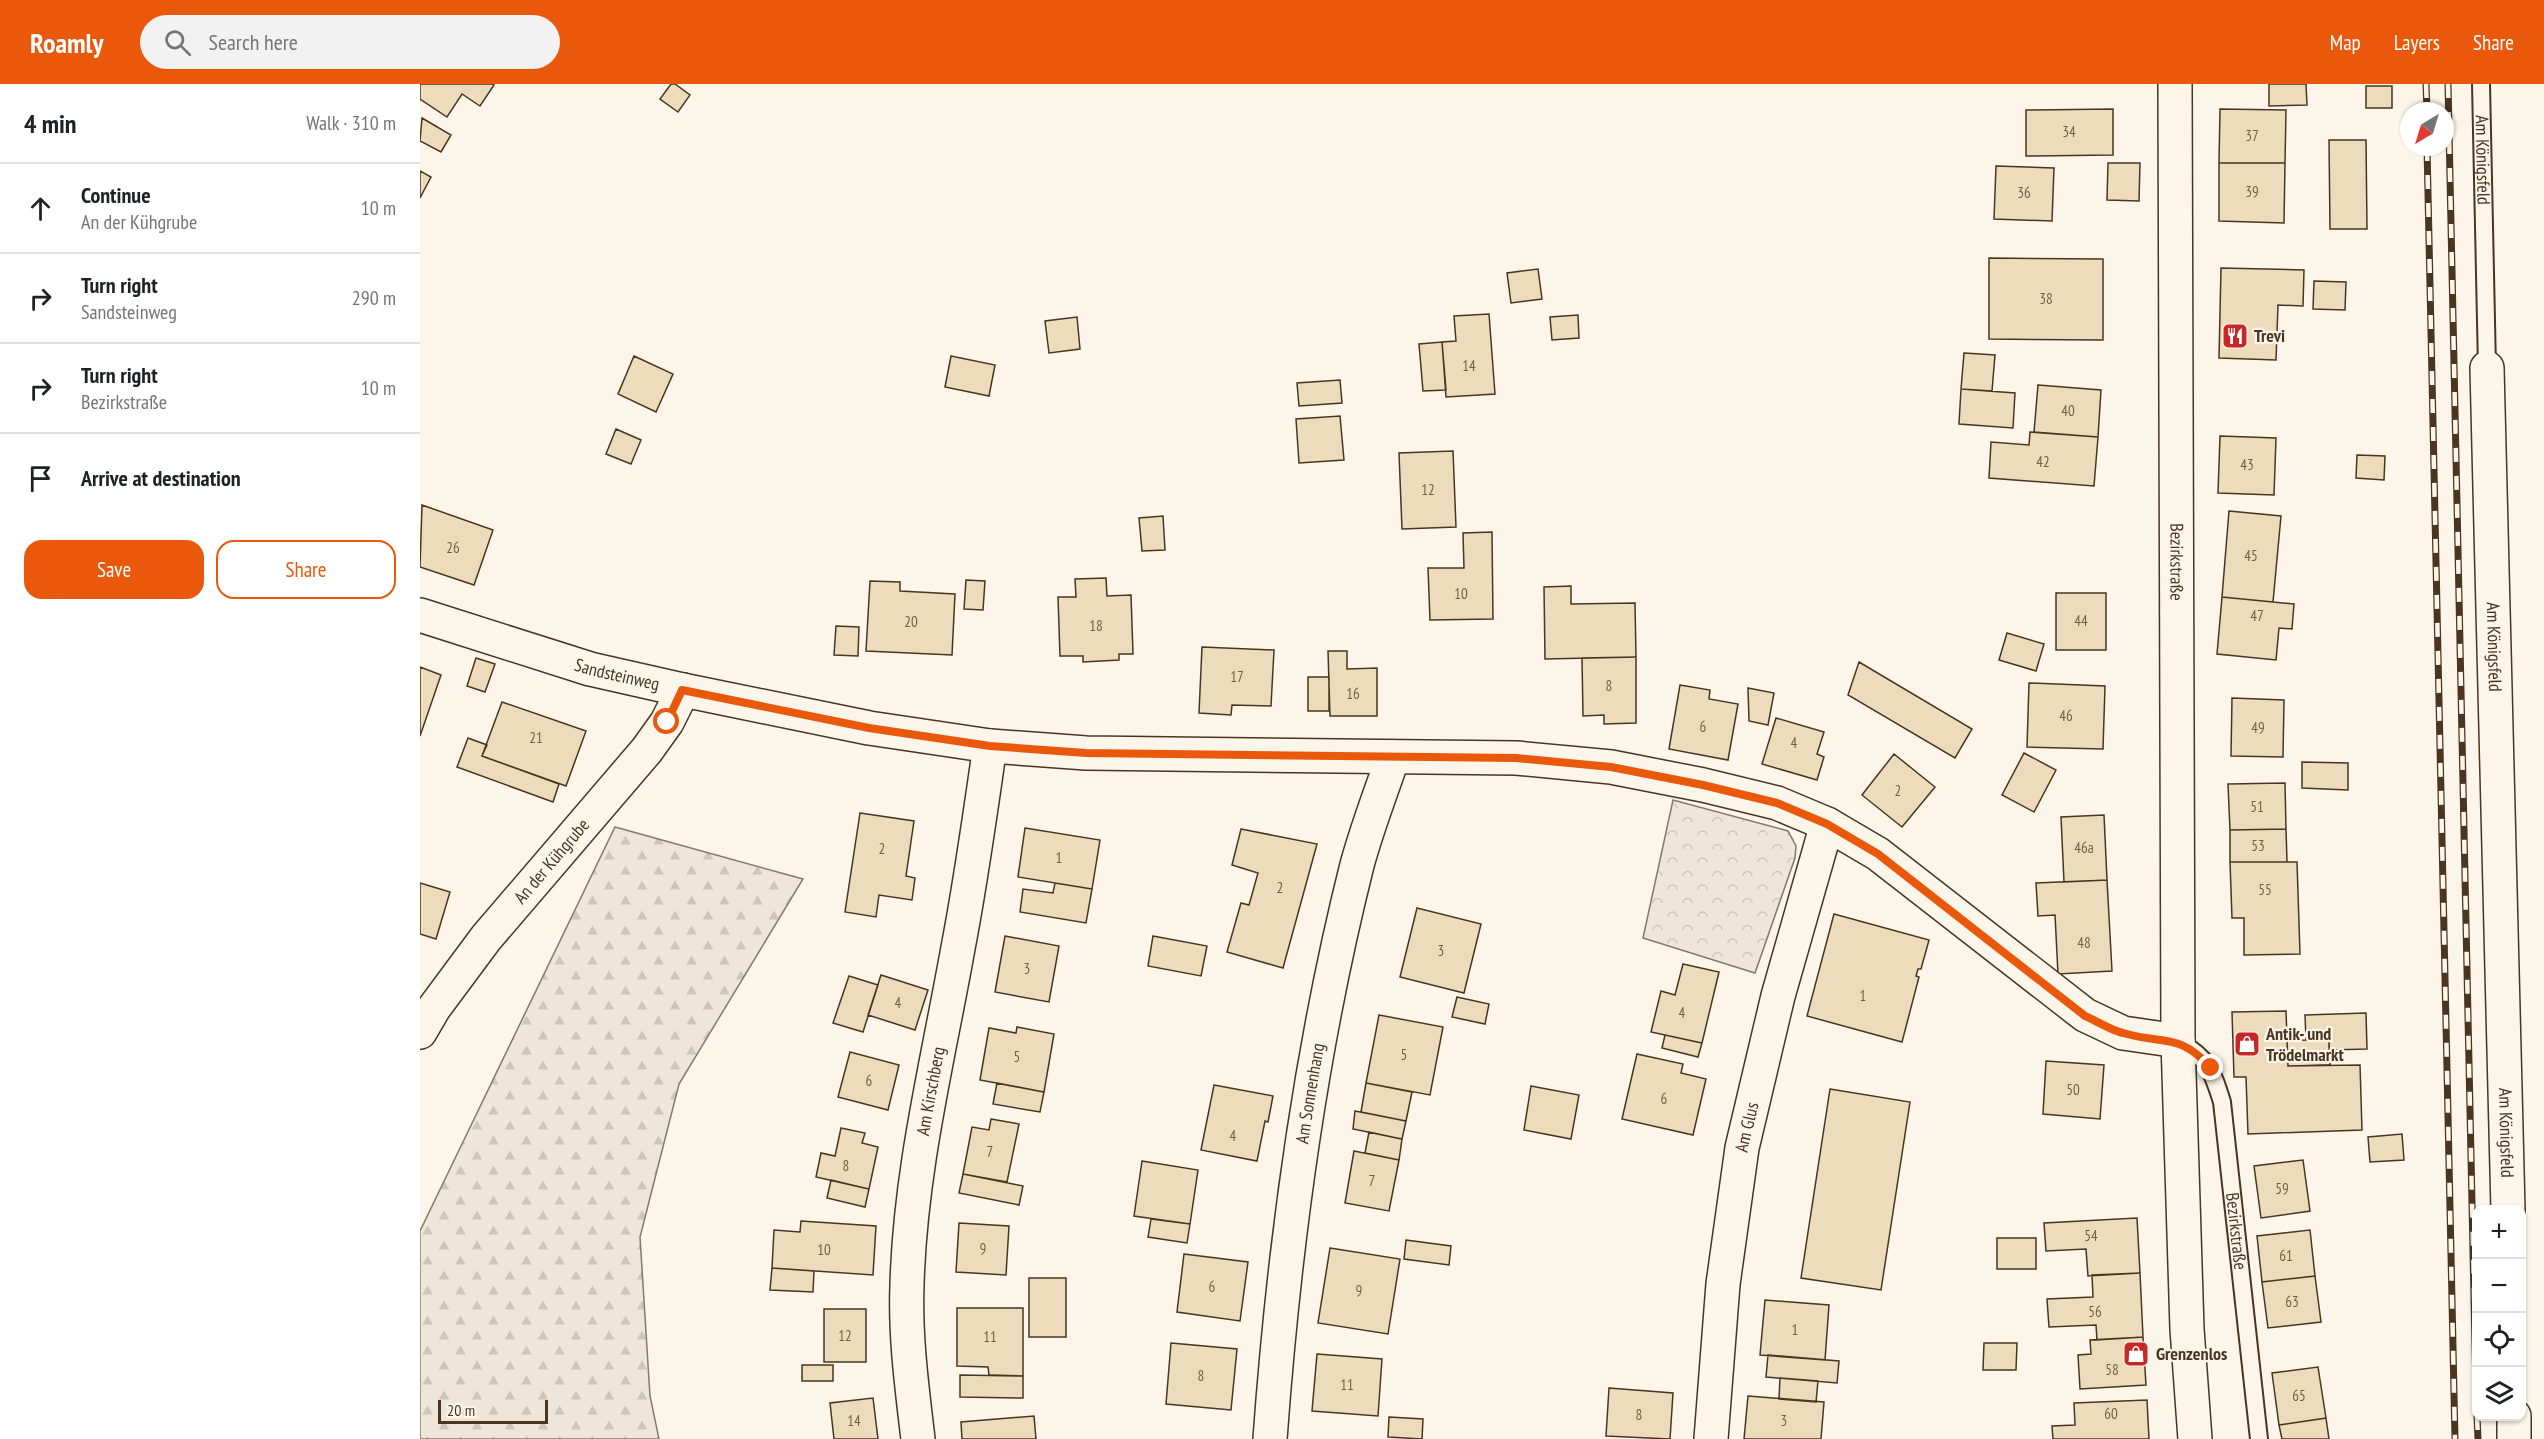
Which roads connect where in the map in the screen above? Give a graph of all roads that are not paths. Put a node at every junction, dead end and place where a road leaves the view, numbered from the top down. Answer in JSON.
{"nodes":[{"id":1,"x":2175,"y":84,"type":"edge"},
{"id":2,"x":2481,"y":84,"type":"edge"},
{"id":3,"x":2487,"y":368,"type":"joint"},
{"id":4,"x":420,"y":615,"type":"edge"},
{"id":5,"x":682,"y":690,"type":"junction"},
{"id":6,"x":990,"y":746,"type":"junction"},
{"id":7,"x":1393,"y":757,"type":"junction"},
{"id":8,"x":1827,"y":824,"type":"junction"},
{"id":9,"x":420,"y":1032,"type":"edge"},
{"id":10,"x":2178,"y":1041,"type":"junction"},
{"id":11,"x":2508,"y":1205,"type":"edge"},
{"id":12,"x":2514,"y":1421,"type":"edge"},
{"id":13,"x":918,"y":1439,"type":"edge"},
{"id":14,"x":1270,"y":1439,"type":"edge"},
{"id":15,"x":1711,"y":1439,"type":"edge"},
{"id":16,"x":2195,"y":1439,"type":"edge"},
{"id":17,"x":2259,"y":1439,"type":"edge"},
{"id":18,"x":2514,"y":1439,"type":"edge"}],
"edges":[{"from":1,"to":10,"type":"street","name":"Bezirkstraße"},
{"from":2,"to":3,"type":"lane","name":"Am Königsfeld"},
{"from":3,"to":11,"type":"street","name":"Am Königsfeld"},
{"from":4,"to":5,"type":"street","name":"Sandsteinweg"},
{"from":5,"to":6,"type":"street","name":"Sandsteinweg"},
{"from":5,"to":9,"type":"street","name":"An der Kühgrube"},
{"from":6,"to":7,"type":"street","name":"Sandsteinweg"},
{"from":6,"to":13,"type":"street","name":"Am Kirschberg"},
{"from":7,"to":8,"type":"street","name":"Sandsteinweg"},
{"from":7,"to":14,"type":"street","name":"Am Sonnenhang"},
{"from":8,"to":10,"type":"street","name":"Sandsteinweg"},
{"from":8,"to":15,"type":"street","name":"Am Glus"},
{"from":10,"to":16,"type":"street","name":"Bezirkstraße"},
{"from":10,"to":17,"type":"lane","name":"Bezirkstraße"},
{"from":12,"to":18,"type":"street"}]}
